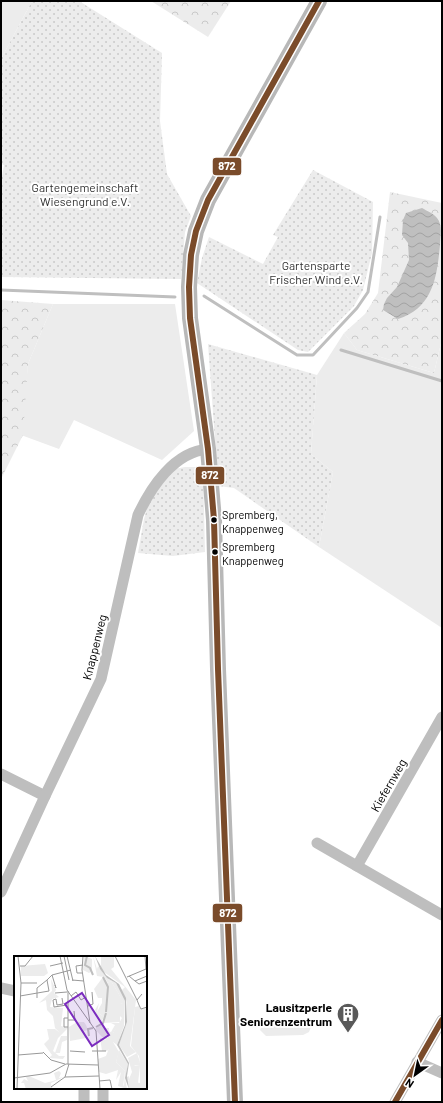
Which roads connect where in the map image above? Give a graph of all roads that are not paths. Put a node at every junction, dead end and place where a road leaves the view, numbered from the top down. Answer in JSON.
{"nodes":[{"id":1,"x":320,"y":1,"type":"edge"},
{"id":2,"x":208,"y":449,"type":"junction"},
{"id":3,"x":442,"y":717,"type":"edge"},
{"id":4,"x":1,"y":774,"type":"edge"},
{"id":5,"x":44,"y":796,"type":"junction"},
{"id":6,"x":317,"y":842,"type":"dead end"},
{"id":7,"x":357,"y":866,"type":"junction"},
{"id":8,"x":1,"y":892,"type":"edge"},
{"id":9,"x":442,"y":915,"type":"edge"},
{"id":10,"x":1,"y":988,"type":"edge"},
{"id":11,"x":14,"y":991,"type":"edge"},
{"id":12,"x":442,"y":1020,"type":"edge"},
{"id":13,"x":417,"y":1062,"type":"junction"},
{"id":14,"x":442,"y":1073,"type":"edge"},
{"id":15,"x":84,"y":1089,"type":"edge"},
{"id":16,"x":103,"y":1089,"type":"edge"},
{"id":17,"x":84,"y":1102,"type":"edge"},
{"id":18,"x":104,"y":1102,"type":"edge"},
{"id":19,"x":235,"y":1102,"type":"edge"},
{"id":20,"x":395,"y":1102,"type":"edge"}],
"edges":[{"from":1,"to":2,"type":"main road"},
{"from":2,"to":5,"type":"street","name":"Knappenweg"},
{"from":2,"to":19,"type":"main road"},
{"from":3,"to":7,"type":"street","name":"Kiefernweg"},
{"from":4,"to":5,"type":"street"},
{"from":5,"to":8,"type":"street","name":"Knappenweg"},
{"from":6,"to":7,"type":"street"},
{"from":7,"to":9,"type":"street"},
{"from":10,"to":11,"type":"street"},
{"from":12,"to":13,"type":"street"},
{"from":13,"to":14,"type":"street"},
{"from":13,"to":20,"type":"street"},
{"from":15,"to":17,"type":"street"},
{"from":16,"to":18,"type":"street"}]}
